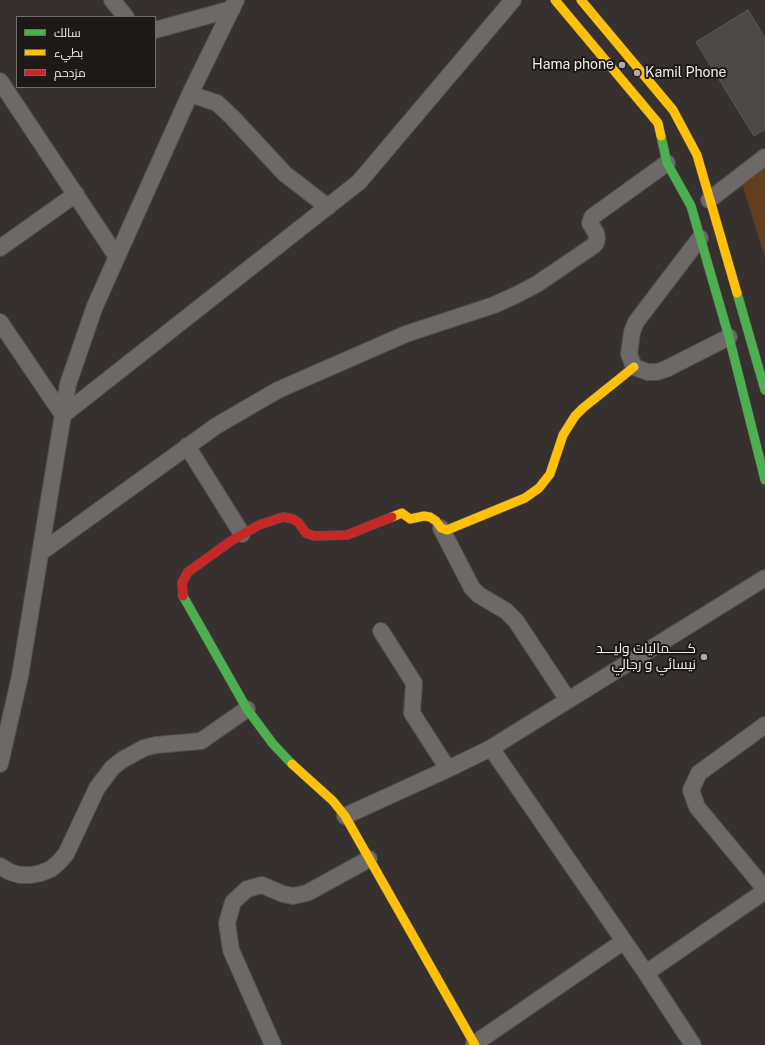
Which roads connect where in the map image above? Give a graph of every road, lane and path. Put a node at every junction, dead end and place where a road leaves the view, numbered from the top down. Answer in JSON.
{"nodes":[{"id":1,"x":112,"y":0,"type":"edge"},
{"id":2,"x":513,"y":0,"type":"edge"},
{"id":3,"x":555,"y":0,"type":"edge"},
{"id":4,"x":581,"y":0,"type":"edge"},
{"id":5,"x":234,"y":4,"type":"edge"},
{"id":6,"x":125,"y":16,"type":"edge"},
{"id":7,"x":156,"y":30,"type":"edge"},
{"id":8,"x":0,"y":81,"type":"edge"},
{"id":9,"x":190,"y":94,"type":"junction"},
{"id":10,"x":765,"y":157,"type":"edge"},
{"id":11,"x":668,"y":163,"type":"junction"},
{"id":12,"x":76,"y":194,"type":"junction"},
{"id":13,"x":709,"y":200,"type":"junction"},
{"id":14,"x":328,"y":207,"type":"junction"},
{"id":15,"x":700,"y":238,"type":"junction"},
{"id":16,"x":0,"y":248,"type":"edge"},
{"id":17,"x":117,"y":257,"type":"junction"},
{"id":18,"x":0,"y":322,"type":"edge"},
{"id":19,"x":729,"y":337,"type":"junction"},
{"id":20,"x":634,"y":367,"type":"junction"},
{"id":21,"x":765,"y":390,"type":"edge"},
{"id":22,"x":63,"y":415,"type":"junction"},
{"id":23,"x":187,"y":446,"type":"junction"},
{"id":24,"x":765,"y":480,"type":"edge"},
{"id":25,"x":441,"y":528,"type":"junction"},
{"id":26,"x":242,"y":534,"type":"junction"},
{"id":27,"x":40,"y":553,"type":"junction"},
{"id":28,"x":765,"y":578,"type":"edge"},
{"id":29,"x":381,"y":631,"type":"dead end"},
{"id":30,"x":568,"y":700,"type":"junction"},
{"id":31,"x":247,"y":709,"type":"junction"},
{"id":32,"x":765,"y":725,"type":"edge"},
{"id":33,"x":491,"y":748,"type":"junction"},
{"id":34,"x":0,"y":764,"type":"edge"},
{"id":35,"x":448,"y":769,"type":"junction"},
{"id":36,"x":345,"y":816,"type":"junction"},
{"id":37,"x":369,"y":859,"type":"junction"},
{"id":38,"x":0,"y":866,"type":"edge"},
{"id":39,"x":765,"y":890,"type":"edge"},
{"id":40,"x":624,"y":941,"type":"junction"},
{"id":41,"x":646,"y":974,"type":"junction"},
{"id":42,"x":474,"y":1044,"type":"edge"},
{"id":43,"x":273,"y":1045,"type":"edge"},
{"id":44,"x":693,"y":1045,"type":"edge"}],
"edges":[{"from":1,"to":6,"type":"street"},
{"from":2,"to":14,"type":"street"},
{"from":3,"to":11,"type":"street"},
{"from":4,"to":13,"type":"street"},
{"from":5,"to":7,"type":"street"},
{"from":5,"to":9,"type":"street"},
{"from":8,"to":12,"type":"street"},
{"from":9,"to":14,"type":"street"},
{"from":9,"to":17,"type":"street"},
{"from":10,"to":13,"type":"street"},
{"from":11,"to":15,"type":"street"},
{"from":11,"to":23,"type":"street"},
{"from":12,"to":16,"type":"street"},
{"from":12,"to":17,"type":"street"},
{"from":13,"to":21,"type":"street"},
{"from":14,"to":22,"type":"street"},
{"from":15,"to":19,"type":"street"},
{"from":15,"to":20,"type":"street"},
{"from":17,"to":22,"type":"street"},
{"from":18,"to":22,"type":"street"},
{"from":19,"to":20,"type":"street"},
{"from":19,"to":24,"type":"street"},
{"from":20,"to":25,"type":"street"},
{"from":22,"to":27,"type":"street"},
{"from":23,"to":26,"type":"street"},
{"from":23,"to":27,"type":"street"},
{"from":25,"to":26,"type":"street"},
{"from":25,"to":30,"type":"street"},
{"from":26,"to":31,"type":"street"},
{"from":27,"to":34,"type":"street"},
{"from":28,"to":30,"type":"street"},
{"from":29,"to":35,"type":"street"},
{"from":30,"to":33,"type":"street"},
{"from":31,"to":36,"type":"street"},
{"from":31,"to":38,"type":"street"},
{"from":32,"to":39,"type":"street"},
{"from":33,"to":35,"type":"street"},
{"from":33,"to":40,"type":"street"},
{"from":35,"to":36,"type":"street"},
{"from":36,"to":37,"type":"street"},
{"from":37,"to":42,"type":"street"},
{"from":37,"to":43,"type":"street"},
{"from":39,"to":41,"type":"street"},
{"from":40,"to":41,"type":"street"},
{"from":40,"to":42,"type":"street"},
{"from":41,"to":44,"type":"street"}]}
